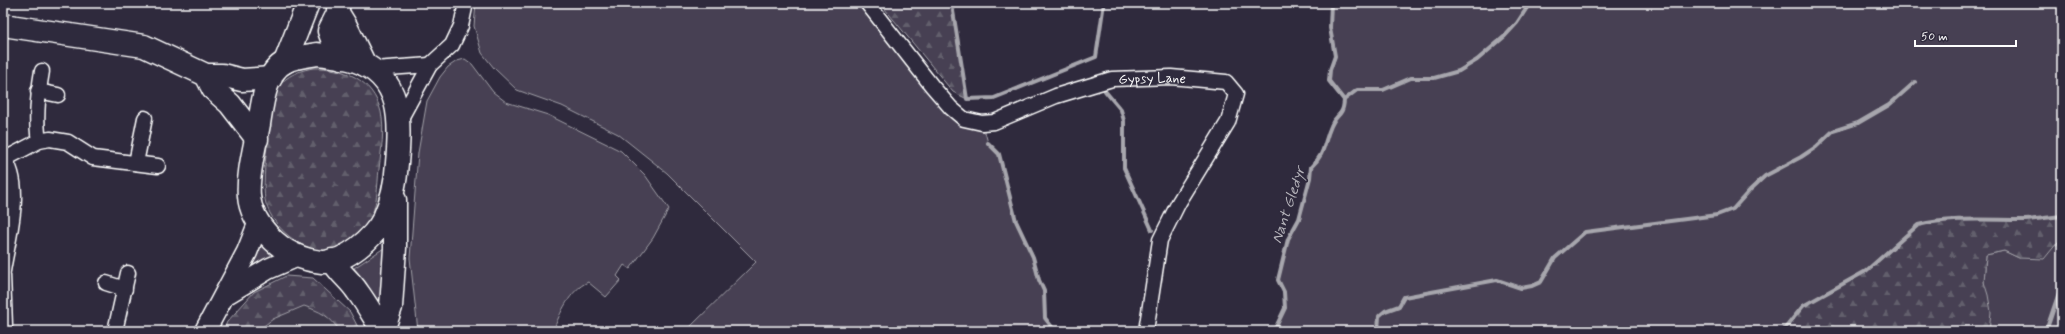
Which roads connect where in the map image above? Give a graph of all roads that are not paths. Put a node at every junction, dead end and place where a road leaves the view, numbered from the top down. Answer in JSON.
{"nodes":[{"id":1,"x":308,"y":3,"type":"edge"},
{"id":2,"x":466,"y":3,"type":"edge"},
{"id":3,"x":867,"y":3,"type":"edge"},
{"id":4,"x":338,"y":8,"type":"edge"},
{"id":5,"x":3,"y":25,"type":"edge"},
{"id":6,"x":342,"y":58,"type":"junction"},
{"id":7,"x":430,"y":65,"type":"junction"},
{"id":8,"x":370,"y":67,"type":"junction"},
{"id":9,"x":278,"y":70,"type":"junction"},
{"id":10,"x":42,"y":71,"type":"dead end"},
{"id":11,"x":206,"y":75,"type":"junction"},
{"id":12,"x":38,"y":91,"type":"junction"},
{"id":13,"x":58,"y":95,"type":"dead end"},
{"id":14,"x":145,"y":118,"type":"dead end"},
{"id":15,"x":400,"y":120,"type":"junction"},
{"id":16,"x":256,"y":139,"type":"junction"},
{"id":17,"x":39,"y":141,"type":"junction"},
{"id":18,"x":4,"y":158,"type":"edge"},
{"id":19,"x":136,"y":163,"type":"junction"},
{"id":20,"x":158,"y":166,"type":"dead end"},
{"id":21,"x":395,"y":185,"type":"junction"},
{"id":22,"x":258,"y":224,"type":"junction"},
{"id":23,"x":298,"y":256,"type":"junction"},
{"id":24,"x":332,"y":260,"type":"junction"},
{"id":25,"x":3,"y":271,"type":"edge"},
{"id":26,"x":128,"y":273,"type":"dead end"},
{"id":27,"x":3,"y":275,"type":"edge"},
{"id":28,"x":106,"y":283,"type":"dead end"},
{"id":29,"x":125,"y":289,"type":"junction"},
{"id":30,"x":225,"y":295,"type":"junction"},
{"id":31,"x":3,"y":330,"type":"edge"},
{"id":32,"x":115,"y":331,"type":"edge"},
{"id":33,"x":205,"y":331,"type":"edge"},
{"id":34,"x":383,"y":331,"type":"edge"},
{"id":35,"x":1146,"y":331,"type":"edge"}],
"edges":[{"from":1,"to":9,"type":"main road"},
{"from":2,"to":7,"type":"street"},
{"from":3,"to":35,"type":"street","name":"Gypsy Lane"},
{"from":4,"to":6,"type":"main road"},
{"from":4,"to":8,"type":"main road"},
{"from":5,"to":11,"type":"main road"},
{"from":6,"to":8,"type":"main road"},
{"from":6,"to":9,"type":"main road"},
{"from":7,"to":8,"type":"street"},
{"from":7,"to":15,"type":"street"},
{"from":8,"to":15,"type":"main road"},
{"from":9,"to":11,"type":"main road"},
{"from":9,"to":16,"type":"main road"},
{"from":10,"to":12,"type":"street"},
{"from":11,"to":16,"type":"main road"},
{"from":12,"to":13,"type":"street"},
{"from":12,"to":17,"type":"street"},
{"from":14,"to":19,"type":"street"},
{"from":15,"to":21,"type":"main road"},
{"from":16,"to":22,"type":"main road"},
{"from":17,"to":18,"type":"street"},
{"from":17,"to":19,"type":"street"},
{"from":18,"to":25,"type":"street"},
{"from":19,"to":20,"type":"street"},
{"from":21,"to":24,"type":"main road"},
{"from":21,"to":34,"type":"main road"},
{"from":22,"to":23,"type":"main road"},
{"from":22,"to":30,"type":"main road"},
{"from":23,"to":24,"type":"main road"},
{"from":23,"to":30,"type":"main road"},
{"from":24,"to":34,"type":"main road"},
{"from":26,"to":29,"type":"street"},
{"from":27,"to":31,"type":"street"},
{"from":28,"to":29,"type":"street"},
{"from":29,"to":32,"type":"street"},
{"from":30,"to":33,"type":"main road"}]}
